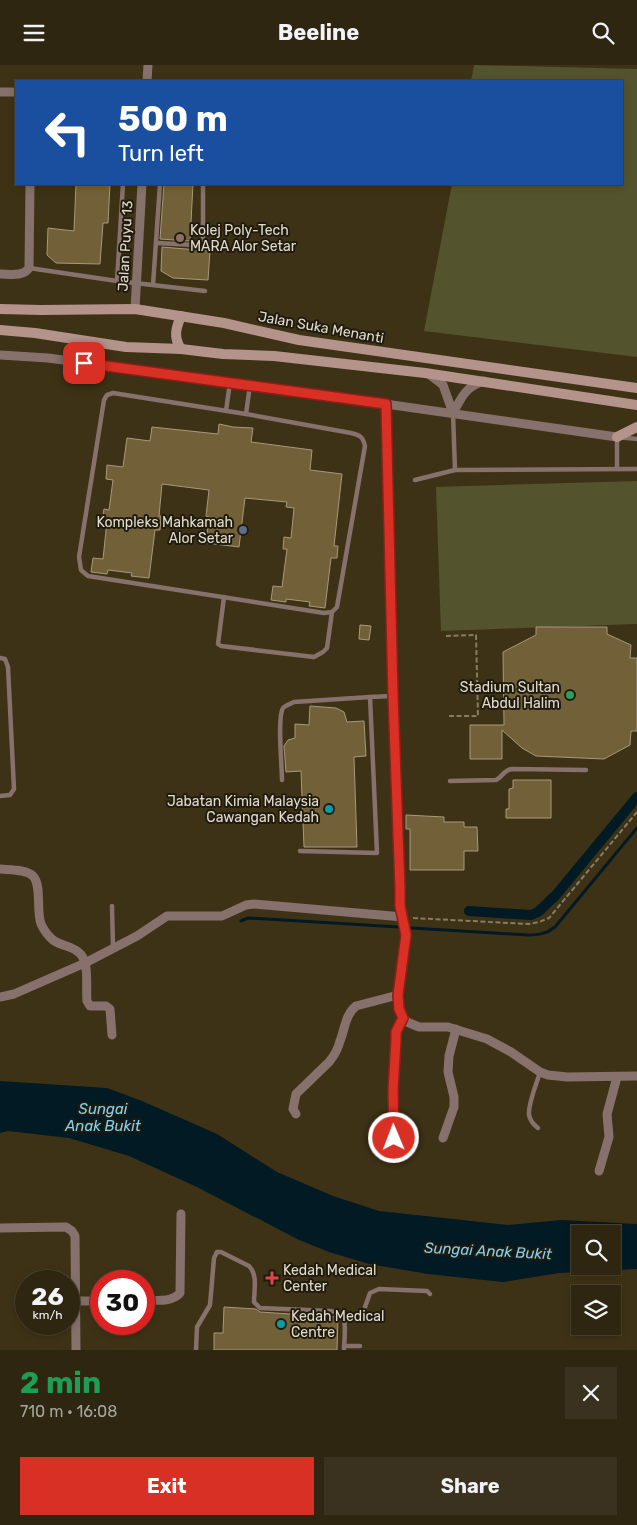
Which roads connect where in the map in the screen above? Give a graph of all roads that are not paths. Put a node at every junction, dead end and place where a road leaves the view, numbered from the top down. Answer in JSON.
{"nodes":[{"id":1,"x":148,"y":65,"type":"edge"},
{"id":2,"x":147,"y":80,"type":"edge"},
{"id":3,"x":0,"y":92,"type":"edge"},
{"id":4,"x":15,"y":92,"type":"edge"},
{"id":5,"x":30,"y":185,"type":"edge"},
{"id":6,"x":123,"y":185,"type":"edge"},
{"id":7,"x":142,"y":185,"type":"edge"},
{"id":8,"x":160,"y":185,"type":"edge"},
{"id":9,"x":203,"y":185,"type":"edge"},
{"id":10,"x":157,"y":243,"type":"junction"},
{"id":11,"x":29,"y":268,"type":"junction"},
{"id":12,"x":0,"y":274,"type":"edge"},
{"id":13,"x":117,"y":281,"type":"junction"},
{"id":14,"x":137,"y":283,"type":"junction"},
{"id":15,"x":154,"y":285,"type":"junction"},
{"id":16,"x":205,"y":291,"type":"dead end"},
{"id":17,"x":0,"y":309,"type":"edge"},
{"id":18,"x":135,"y":309,"type":"junction"},
{"id":19,"x":182,"y":316,"type":"junction"},
{"id":20,"x":0,"y":330,"type":"edge"},
{"id":21,"x":181,"y":349,"type":"junction"},
{"id":22,"x":0,"y":355,"type":"edge"},
{"id":23,"x":425,"y":373,"type":"junction"},
{"id":24,"x":484,"y":381,"type":"junction"},
{"id":25,"x":231,"y":382,"type":"junction"},
{"id":26,"x":250,"y":385,"type":"junction"},
{"id":27,"x":637,"y":388,"type":"edge"},
{"id":28,"x":386,"y":404,"type":"junction"},
{"id":29,"x":637,"y":405,"type":"edge"},
{"id":30,"x":226,"y":411,"type":"junction"},
{"id":31,"x":453,"y":413,"type":"junction"},
{"id":32,"x":246,"y":414,"type":"junction"},
{"id":33,"x":637,"y":427,"type":"edge"},
{"id":34,"x":617,"y":437,"type":"junction"},
{"id":35,"x":637,"y":439,"type":"edge"},
{"id":36,"x":455,"y":469,"type":"junction"},
{"id":37,"x":617,"y":469,"type":"junction"},
{"id":38,"x":637,"y":469,"type":"edge"},
{"id":39,"x":415,"y":480,"type":"dead end"},
{"id":40,"x":224,"y":597,"type":"junction"},
{"id":41,"x":332,"y":612,"type":"junction"},
{"id":42,"x":0,"y":658,"type":"edge"},
{"id":43,"x":393,"y":696,"type":"junction"},
{"id":44,"x":370,"y":697,"type":"junction"},
{"id":45,"x":586,"y":770,"type":"dead end"},
{"id":46,"x":282,"y":780,"type":"dead end"},
{"id":47,"x":450,"y":781,"type":"dead end"},
{"id":48,"x":0,"y":796,"type":"edge"},
{"id":49,"x":300,"y":851,"type":"dead end"},
{"id":50,"x":0,"y":869,"type":"edge"},
{"id":51,"x":112,"y":906,"type":"dead end"},
{"id":52,"x":403,"y":917,"type":"junction"},
{"id":53,"x":113,"y":949,"type":"junction"},
{"id":54,"x":86,"y":963,"type":"junction"},
{"id":55,"x":398,"y":995,"type":"junction"},
{"id":56,"x":0,"y":997,"type":"edge"},
{"id":57,"x":403,"y":1018,"type":"junction"},
{"id":58,"x":456,"y":1029,"type":"junction"},
{"id":59,"x":112,"y":1035,"type":"dead end"},
{"id":60,"x":540,"y":1072,"type":"junction"},
{"id":61,"x":637,"y":1076,"type":"edge"},
{"id":62,"x":617,"y":1077,"type":"junction"},
{"id":63,"x":296,"y":1114,"type":"dead end"},
{"id":64,"x":538,"y":1128,"type":"dead end"},
{"id":65,"x":443,"y":1137,"type":"dead end"},
{"id":66,"x":394,"y":1138,"type":"dead end"},
{"id":67,"x":599,"y":1171,"type":"dead end"},
{"id":68,"x":181,"y":1214,"type":"dead end"},
{"id":69,"x":0,"y":1228,"type":"edge"},
{"id":70,"x":75,"y":1270,"type":"edge"},
{"id":71,"x":430,"y":1294,"type":"dead end"},
{"id":72,"x":155,"y":1300,"type":"edge"},
{"id":73,"x":365,"y":1307,"type":"dead end"},
{"id":74,"x":76,"y":1335,"type":"edge"},
{"id":75,"x":360,"y":1346,"type":"dead end"},
{"id":76,"x":344,"y":1348,"type":"edge"},
{"id":77,"x":76,"y":1350,"type":"edge"},
{"id":78,"x":196,"y":1350,"type":"edge"}],
"edges":[{"from":1,"to":2,"type":"street"},
{"from":3,"to":4,"type":"street"},
{"from":5,"to":11,"type":"street"},
{"from":6,"to":13,"type":"lane"},
{"from":7,"to":14,"type":"street","name":"Jalan Puyu 13"},
{"from":8,"to":10,"type":"lane"},
{"from":9,"to":10,"type":"lane"},
{"from":10,"to":15,"type":"lane"},
{"from":11,"to":12,"type":"street"},
{"from":11,"to":13,"type":"lane"},
{"from":13,"to":14,"type":"lane"},
{"from":14,"to":15,"type":"lane"},
{"from":14,"to":18,"type":"street","name":"Jalan Puyu 13"},
{"from":15,"to":16,"type":"lane"},
{"from":17,"to":18,"type":"main road","name":"Jalan Suka Menanti"},
{"from":18,"to":19,"type":"main road","name":"Jalan Suka Menanti"},
{"from":19,"to":21,"type":"main road"},
{"from":19,"to":27,"type":"main road","name":"Jalan Suka Menanti"},
{"from":20,"to":21,"type":"main road"},
{"from":21,"to":23,"type":"main road"},
{"from":22,"to":25,"type":"street"},
{"from":23,"to":24,"type":"main road"},
{"from":23,"to":31,"type":"street"},
{"from":24,"to":29,"type":"main road"},
{"from":24,"to":31,"type":"street"},
{"from":25,"to":26,"type":"street"},
{"from":25,"to":30,"type":"lane"},
{"from":26,"to":28,"type":"street"},
{"from":26,"to":32,"type":"lane"},
{"from":28,"to":31,"type":"street"},
{"from":28,"to":43,"type":"street"},
{"from":30,"to":32,"type":"lane"},
{"from":30,"to":40,"type":"lane"},
{"from":31,"to":34,"type":"street"},
{"from":31,"to":36,"type":"lane"},
{"from":32,"to":41,"type":"lane"},
{"from":33,"to":34,"type":"main road"},
{"from":34,"to":35,"type":"lane"},
{"from":34,"to":37,"type":"lane"},
{"from":36,"to":37,"type":"lane"},
{"from":36,"to":39,"type":"lane"},
{"from":37,"to":38,"type":"lane"},
{"from":40,"to":41,"type":"lane"},
{"from":40,"to":41,"type":"lane"},
{"from":42,"to":48,"type":"lane"},
{"from":43,"to":44,"type":"lane"},
{"from":43,"to":52,"type":"street"},
{"from":44,"to":46,"type":"lane"},
{"from":44,"to":49,"type":"lane"},
{"from":45,"to":47,"type":"lane"},
{"from":50,"to":54,"type":"street"},
{"from":51,"to":53,"type":"lane"},
{"from":52,"to":53,"type":"street"},
{"from":52,"to":55,"type":"street"},
{"from":53,"to":54,"type":"street"},
{"from":54,"to":56,"type":"street"},
{"from":54,"to":59,"type":"street"},
{"from":55,"to":57,"type":"street"},
{"from":55,"to":63,"type":"street"},
{"from":57,"to":58,"type":"street"},
{"from":57,"to":66,"type":"street"},
{"from":58,"to":60,"type":"street"},
{"from":58,"to":65,"type":"street"},
{"from":60,"to":62,"type":"street"},
{"from":60,"to":64,"type":"lane"},
{"from":61,"to":62,"type":"street"},
{"from":62,"to":67,"type":"street"},
{"from":68,"to":72,"type":"street"},
{"from":69,"to":70,"type":"street"},
{"from":71,"to":73,"type":"lane"},
{"from":74,"to":77,"type":"street"},
{"from":75,"to":76,"type":"lane"},
{"from":76,"to":78,"type":"lane"}]}
